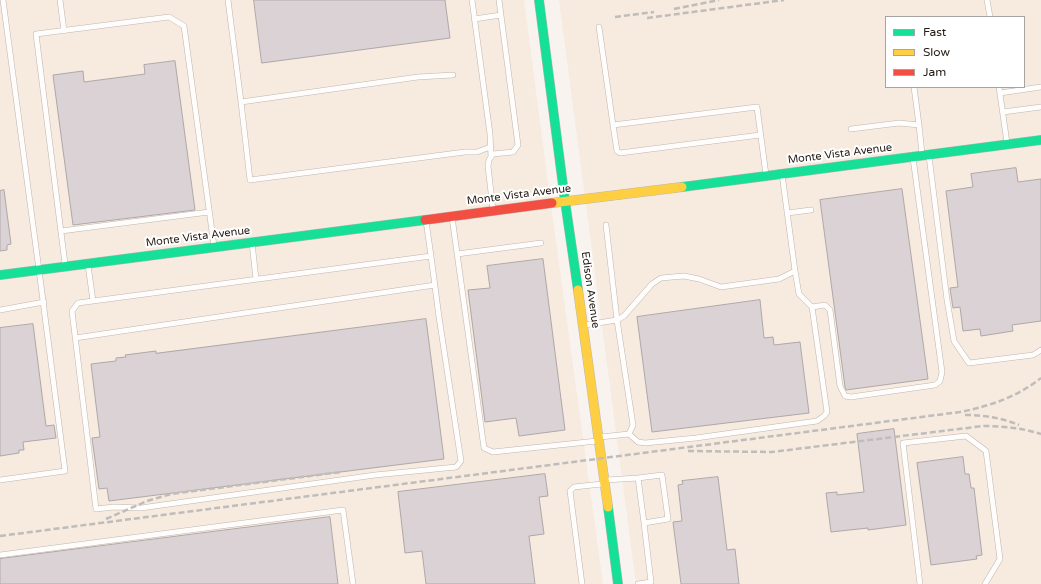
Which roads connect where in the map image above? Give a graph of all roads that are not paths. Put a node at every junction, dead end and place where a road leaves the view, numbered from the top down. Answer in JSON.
{"nodes":[{"id":1,"x":2,"y":0,"type":"edge"},
{"id":2,"x":60,"y":0,"type":"edge"},
{"id":3,"x":228,"y":0,"type":"edge"},
{"id":4,"x":472,"y":0,"type":"edge"},
{"id":5,"x":499,"y":0,"type":"edge"},
{"id":6,"x":539,"y":0,"type":"edge"},
{"id":7,"x":987,"y":0,"type":"edge"},
{"id":8,"x":501,"y":15,"type":"junction"},
{"id":9,"x":990,"y":16,"type":"edge"},
{"id":10,"x":474,"y":19,"type":"junction"},
{"id":11,"x":599,"y":27,"type":"dead end"},
{"id":12,"x":64,"y":31,"type":"junction"},
{"id":13,"x":453,"y":74,"type":"dead end"},
{"id":14,"x":1041,"y":87,"type":"edge"},
{"id":15,"x":914,"y":88,"type":"edge"},
{"id":16,"x":999,"y":90,"type":"edge"},
{"id":17,"x":241,"y":102,"type":"junction"},
{"id":18,"x":1041,"y":107,"type":"edge"},
{"id":19,"x":1003,"y":112,"type":"junction"},
{"id":20,"x":613,"y":124,"type":"junction"},
{"id":21,"x":919,"y":125,"type":"junction"},
{"id":22,"x":851,"y":129,"type":"dead end"},
{"id":23,"x":760,"y":135,"type":"junction"},
{"id":24,"x":1041,"y":140,"type":"edge"},
{"id":25,"x":1007,"y":144,"type":"junction"},
{"id":26,"x":490,"y":147,"type":"junction"},
{"id":27,"x":926,"y":155,"type":"junction"},
{"id":28,"x":912,"y":156,"type":"junction"},
{"id":29,"x":491,"y":157,"type":"junction"},
{"id":30,"x":782,"y":173,"type":"junction"},
{"id":31,"x":766,"y":176,"type":"junction"},
{"id":32,"x":565,"y":202,"type":"junction"},
{"id":33,"x":811,"y":210,"type":"dead end"},
{"id":34,"x":493,"y":211,"type":"junction"},
{"id":35,"x":209,"y":212,"type":"junction"},
{"id":36,"x":787,"y":213,"type":"junction"},
{"id":37,"x":452,"y":216,"type":"junction"},
{"id":38,"x":426,"y":220,"type":"junction"},
{"id":39,"x":606,"y":225,"type":"dead end"},
{"id":40,"x":61,"y":231,"type":"junction"},
{"id":41,"x":251,"y":242,"type":"junction"},
{"id":42,"x":541,"y":243,"type":"dead end"},
{"id":43,"x":214,"y":247,"type":"junction"},
{"id":44,"x":457,"y":254,"type":"junction"},
{"id":45,"x":431,"y":256,"type":"junction"},
{"id":46,"x":88,"y":264,"type":"junction"},
{"id":47,"x":66,"y":266,"type":"junction"},
{"id":48,"x":40,"y":270,"type":"junction"},
{"id":49,"x":795,"y":271,"type":"junction"},
{"id":50,"x":0,"y":275,"type":"edge"},
{"id":51,"x":256,"y":279,"type":"junction"},
{"id":52,"x":435,"y":285,"type":"junction"},
{"id":53,"x":93,"y":301,"type":"junction"},
{"id":54,"x":44,"y":302,"type":"junction"},
{"id":55,"x":812,"y":307,"type":"junction"},
{"id":56,"x":0,"y":310,"type":"edge"},
{"id":57,"x":617,"y":320,"type":"junction"},
{"id":58,"x":583,"y":325,"type":"junction"},
{"id":59,"x":75,"y":338,"type":"junction"},
{"id":60,"x":1041,"y":350,"type":"edge"},
{"id":61,"x":629,"y":434,"type":"junction"},
{"id":62,"x":599,"y":439,"type":"junction"},
{"id":63,"x":638,"y":478,"type":"junction"},
{"id":64,"x":0,"y":480,"type":"edge"},
{"id":65,"x":605,"y":482,"type":"junction"},
{"id":66,"x":644,"y":523,"type":"junction"},
{"id":67,"x":0,"y":555,"type":"edge"},
{"id":68,"x":353,"y":584,"type":"edge"},
{"id":69,"x":582,"y":584,"type":"edge"},
{"id":70,"x":618,"y":584,"type":"edge"},
{"id":71,"x":638,"y":584,"type":"edge"},
{"id":72,"x":920,"y":584,"type":"edge"},
{"id":73,"x":985,"y":584,"type":"edge"}],
"edges":[{"from":1,"to":48,"type":"lane"},
{"from":2,"to":12,"type":"lane"},
{"from":3,"to":17,"type":"lane"},
{"from":4,"to":10,"type":"lane"},
{"from":5,"to":8,"type":"lane"},
{"from":6,"to":32,"type":"street","name":"Edison Avenue"},
{"from":7,"to":9,"type":"lane"},
{"from":8,"to":10,"type":"lane"},
{"from":8,"to":29,"type":"lane"},
{"from":10,"to":26,"type":"lane"},
{"from":11,"to":20,"type":"lane"},
{"from":12,"to":35,"type":"lane"},
{"from":12,"to":40,"type":"lane"},
{"from":13,"to":17,"type":"lane"},
{"from":14,"to":16,"type":"lane"},
{"from":15,"to":21,"type":"lane"},
{"from":16,"to":19,"type":"lane"},
{"from":17,"to":26,"type":"lane"},
{"from":18,"to":19,"type":"lane"},
{"from":19,"to":25,"type":"lane"},
{"from":20,"to":23,"type":"lane"},
{"from":20,"to":23,"type":"lane"},
{"from":21,"to":22,"type":"lane"},
{"from":21,"to":27,"type":"lane"},
{"from":23,"to":31,"type":"lane"},
{"from":24,"to":25,"type":"street","name":"Monte Vista Avenue"},
{"from":25,"to":27,"type":"street","name":"Monte Vista Avenue"},
{"from":26,"to":29,"type":"lane"},
{"from":27,"to":28,"type":"street","name":"Monte Vista Avenue"},
{"from":27,"to":60,"type":"lane"},
{"from":28,"to":30,"type":"street","name":"Monte Vista Avenue"},
{"from":28,"to":55,"type":"lane"},
{"from":29,"to":34,"type":"lane"},
{"from":30,"to":31,"type":"street","name":"Monte Vista Avenue"},
{"from":30,"to":36,"type":"lane"},
{"from":31,"to":32,"type":"street","name":"Monte Vista Avenue"},
{"from":32,"to":34,"type":"street","name":"Monte Vista Avenue"},
{"from":32,"to":58,"type":"street","name":"Edison Avenue"},
{"from":33,"to":36,"type":"lane"},
{"from":34,"to":37,"type":"street","name":"Monte Vista Avenue"},
{"from":35,"to":40,"type":"lane"},
{"from":35,"to":43,"type":"lane"},
{"from":36,"to":49,"type":"lane"},
{"from":37,"to":38,"type":"street","name":"Monte Vista Avenue"},
{"from":37,"to":44,"type":"lane"},
{"from":38,"to":41,"type":"street","name":"Monte Vista Avenue"},
{"from":38,"to":45,"type":"lane"},
{"from":39,"to":57,"type":"lane"},
{"from":40,"to":47,"type":"lane"},
{"from":41,"to":43,"type":"street","name":"Monte Vista Avenue"},
{"from":41,"to":51,"type":"lane"},
{"from":42,"to":44,"type":"lane"},
{"from":43,"to":46,"type":"street","name":"Monte Vista Avenue"},
{"from":44,"to":62,"type":"lane"},
{"from":45,"to":51,"type":"lane"},
{"from":45,"to":52,"type":"lane"},
{"from":46,"to":47,"type":"street","name":"Monte Vista Avenue"},
{"from":46,"to":53,"type":"lane"},
{"from":47,"to":48,"type":"street","name":"Monte Vista Avenue"},
{"from":48,"to":50,"type":"street","name":"Monte Vista Avenue"},
{"from":48,"to":54,"type":"lane"},
{"from":49,"to":55,"type":"lane"},
{"from":49,"to":57,"type":"lane"},
{"from":51,"to":53,"type":"lane"},
{"from":52,"to":59,"type":"lane"},
{"from":52,"to":59,"type":"lane"},
{"from":53,"to":59,"type":"lane"},
{"from":54,"to":56,"type":"lane"},
{"from":54,"to":64,"type":"lane"},
{"from":55,"to":61,"type":"lane"},
{"from":57,"to":58,"type":"lane"},
{"from":57,"to":61,"type":"lane"},
{"from":58,"to":62,"type":"street","name":"Edison Avenue"},
{"from":61,"to":62,"type":"lane"},
{"from":62,"to":65,"type":"street","name":"Edison Avenue"},
{"from":63,"to":65,"type":"lane"},
{"from":63,"to":66,"type":"lane"},
{"from":63,"to":66,"type":"lane"},
{"from":65,"to":69,"type":"lane"},
{"from":65,"to":70,"type":"street","name":"Edison Avenue"},
{"from":66,"to":71,"type":"lane"},
{"from":67,"to":68,"type":"lane"},
{"from":72,"to":73,"type":"lane"}]}
